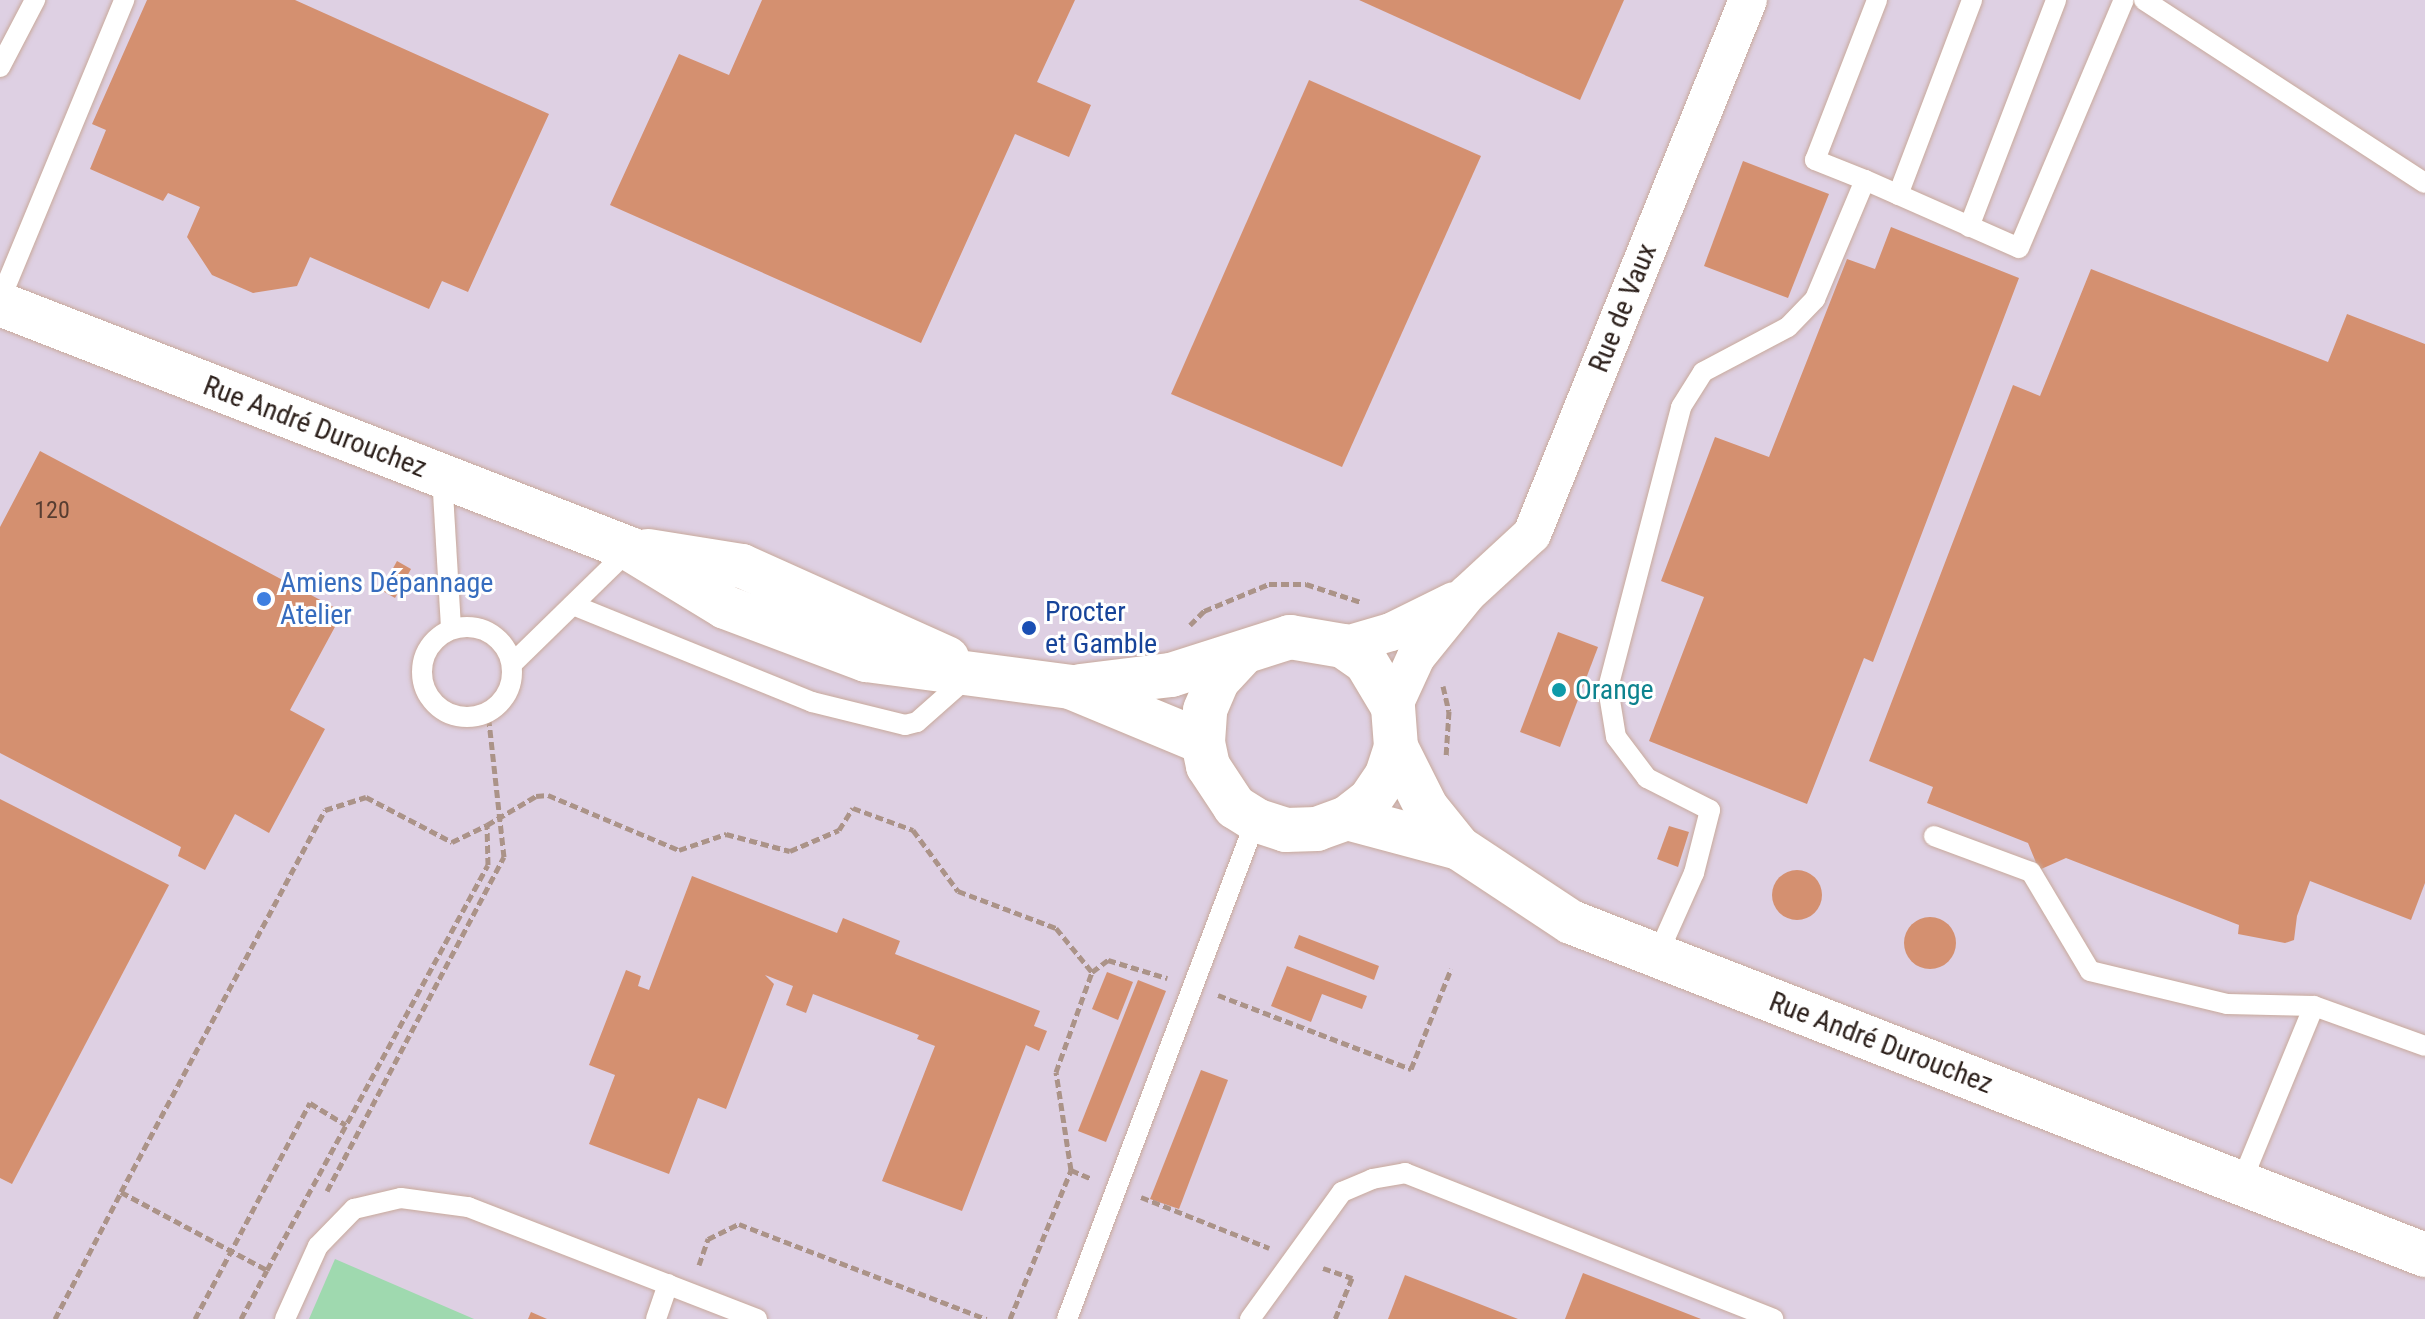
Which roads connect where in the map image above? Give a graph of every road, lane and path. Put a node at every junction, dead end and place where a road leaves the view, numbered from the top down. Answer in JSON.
{"nodes":[{"id":1,"x":35,"y":0,"type":"edge"},
{"id":2,"x":124,"y":0,"type":"edge"},
{"id":3,"x":1748,"y":0,"type":"edge"},
{"id":4,"x":1877,"y":0,"type":"edge"},
{"id":5,"x":1972,"y":0,"type":"edge"},
{"id":6,"x":2056,"y":0,"type":"edge"},
{"id":7,"x":2124,"y":0,"type":"edge"},
{"id":8,"x":2144,"y":0,"type":"edge"},
{"id":9,"x":0,"y":67,"type":"edge"},
{"id":10,"x":1865,"y":180,"type":"junction"},
{"id":11,"x":2425,"y":183,"type":"edge"},
{"id":12,"x":1898,"y":195,"type":"junction"},
{"id":13,"x":1969,"y":227,"type":"junction"},
{"id":14,"x":0,"y":302,"type":"edge"},
{"id":15,"x":442,"y":476,"type":"junction"},
{"id":16,"x":630,"y":549,"type":"junction"},
{"id":17,"x":1467,"y":594,"type":"junction"},
{"id":18,"x":573,"y":605,"type":"junction"},
{"id":19,"x":451,"y":629,"type":"junction"},
{"id":20,"x":1343,"y":646,"type":"junction"},
{"id":21,"x":1240,"y":656,"type":"junction"},
{"id":22,"x":513,"y":663,"type":"junction"},
{"id":23,"x":975,"y":671,"type":"junction"},
{"id":24,"x":1439,"y":681,"type":"dead end"},
{"id":25,"x":1070,"y":687,"type":"junction"},
{"id":26,"x":488,"y":713,"type":"junction"},
{"id":27,"x":1395,"y":727,"type":"junction"},
{"id":28,"x":1203,"y":742,"type":"junction"},
{"id":29,"x":1426,"y":807,"type":"junction"},
{"id":30,"x":499,"y":817,"type":"junction"},
{"id":31,"x":1347,"y":818,"type":"junction"},
{"id":32,"x":1256,"y":820,"type":"junction"},
{"id":33,"x":487,"y":825,"type":"junction"},
{"id":34,"x":1934,"y":836,"type":"dead end"},
{"id":35,"x":1459,"y":848,"type":"junction"},
{"id":36,"x":1657,"y":956,"type":"junction"},
{"id":37,"x":1451,"y":969,"type":"dead end"},
{"id":38,"x":1092,"y":972,"type":"junction"},
{"id":39,"x":1194,"y":986,"type":"junction"},
{"id":40,"x":2314,"y":1006,"type":"junction"},
{"id":41,"x":2425,"y":1046,"type":"edge"},
{"id":42,"x":346,"y":1125,"type":"junction"},
{"id":43,"x":1071,"y":1170,"type":"dead end"},
{"id":44,"x":2241,"y":1183,"type":"junction"},
{"id":45,"x":121,"y":1192,"type":"junction"},
{"id":46,"x":326,"y":1194,"type":"dead end"},
{"id":47,"x":231,"y":1251,"type":"junction"},
{"id":48,"x":2425,"y":1255,"type":"edge"},
{"id":49,"x":1293,"y":1258,"type":"junction"},
{"id":50,"x":267,"y":1270,"type":"junction"},
{"id":51,"x":668,"y":1284,"type":"junction"},
{"id":52,"x":689,"y":1292,"type":"junction"},
{"id":53,"x":55,"y":1319,"type":"edge"},
{"id":54,"x":195,"y":1319,"type":"edge"},
{"id":55,"x":241,"y":1319,"type":"edge"},
{"id":56,"x":285,"y":1319,"type":"edge"},
{"id":57,"x":656,"y":1319,"type":"edge"},
{"id":58,"x":757,"y":1319,"type":"edge"},
{"id":59,"x":986,"y":1319,"type":"edge"},
{"id":60,"x":1067,"y":1319,"type":"edge"},
{"id":61,"x":1250,"y":1319,"type":"edge"},
{"id":62,"x":1335,"y":1319,"type":"edge"},
{"id":63,"x":1773,"y":1319,"type":"edge"}],
"edges":[{"from":1,"to":9,"type":"lane"},
{"from":2,"to":14,"type":"lane"},
{"from":3,"to":17,"type":"street","name":"Rue de Vaux"},
{"from":4,"to":10,"type":"lane"},
{"from":5,"to":12,"type":"lane"},
{"from":6,"to":13,"type":"lane"},
{"from":7,"to":13,"type":"lane"},
{"from":8,"to":11,"type":"lane"},
{"from":10,"to":12,"type":"lane"},
{"from":10,"to":36,"type":"lane"},
{"from":12,"to":13,"type":"lane"},
{"from":14,"to":15,"type":"main road","name":"Rue André Durouchez"},
{"from":15,"to":16,"type":"main road","name":"Rue André Durouchez"},
{"from":15,"to":19,"type":"lane"},
{"from":16,"to":18,"type":"lane"},
{"from":16,"to":23,"type":"main road","name":"Rue André Durouchez"},
{"from":17,"to":20,"type":"street","name":"Rue de Vaux"},
{"from":17,"to":27,"type":"street","name":"Rue de Vaux"},
{"from":18,"to":22,"type":"lane"},
{"from":18,"to":23,"type":"lane"},
{"from":19,"to":22,"type":"lane"},
{"from":19,"to":26,"type":"lane"},
{"from":20,"to":21,"type":"main road"},
{"from":20,"to":27,"type":"main road"},
{"from":21,"to":25,"type":"main road"},
{"from":21,"to":28,"type":"main road"},
{"from":22,"to":26,"type":"lane"},
{"from":23,"to":25,"type":"main road","name":"Rue André Durouchez"},
{"from":24,"to":29,"type":"path"},
{"from":25,"to":28,"type":"main road","name":"Rue André Durouchez"},
{"from":26,"to":30,"type":"path"},
{"from":27,"to":29,"type":"main road"},
{"from":27,"to":31,"type":"main road"},
{"from":28,"to":32,"type":"main road"},
{"from":29,"to":35,"type":"main road"},
{"from":30,"to":33,"type":"path"},
{"from":30,"to":38,"type":"path"},
{"from":30,"to":46,"type":"path"},
{"from":31,"to":32,"type":"main road"},
{"from":31,"to":35,"type":"main road","name":"Rue André Durouchez"},
{"from":32,"to":39,"type":"lane"},
{"from":33,"to":42,"type":"path"},
{"from":33,"to":45,"type":"path"},
{"from":34,"to":40,"type":"lane"},
{"from":35,"to":36,"type":"main road","name":"Rue André Durouchez"},
{"from":36,"to":44,"type":"main road","name":"Rue André Durouchez"},
{"from":37,"to":39,"type":"path"},
{"from":38,"to":39,"type":"path"},
{"from":38,"to":43,"type":"path"},
{"from":39,"to":60,"type":"lane"},
{"from":40,"to":41,"type":"lane"},
{"from":40,"to":44,"type":"lane"},
{"from":42,"to":47,"type":"path"},
{"from":42,"to":50,"type":"path"},
{"from":44,"to":48,"type":"main road","name":"Rue André Durouchez"},
{"from":45,"to":47,"type":"path"},
{"from":45,"to":53,"type":"path"},
{"from":47,"to":50,"type":"path"},
{"from":47,"to":54,"type":"path"},
{"from":49,"to":61,"type":"lane"},
{"from":49,"to":62,"type":"path"},
{"from":49,"to":63,"type":"lane"},
{"from":50,"to":55,"type":"path"},
{"from":51,"to":52,"type":"lane"},
{"from":51,"to":56,"type":"lane"},
{"from":51,"to":57,"type":"lane"},
{"from":52,"to":58,"type":"lane"},
{"from":52,"to":59,"type":"path"}]}
